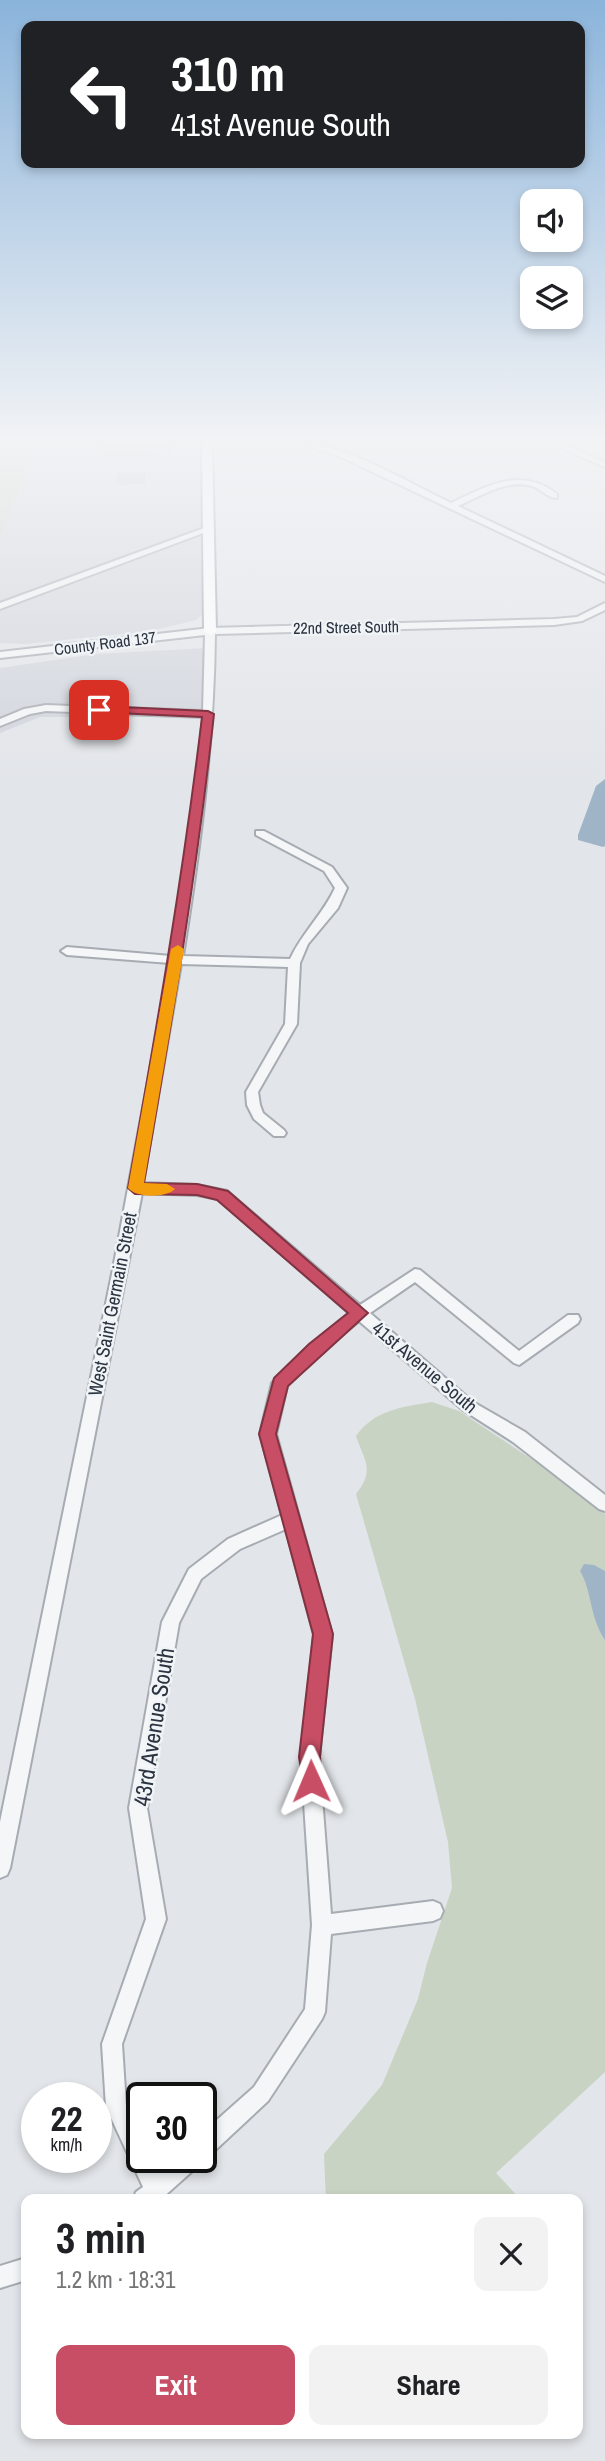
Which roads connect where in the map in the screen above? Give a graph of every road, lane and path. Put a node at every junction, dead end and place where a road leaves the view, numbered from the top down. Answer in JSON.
{"nodes":[{"id":1,"x":131,"y":558,"type":"edge"},
{"id":2,"x":210,"y":558,"type":"edge"},
{"id":3,"x":560,"y":558,"type":"edge"},
{"id":4,"x":605,"y":579,"type":"edge"},
{"id":5,"x":0,"y":606,"type":"edge"},
{"id":6,"x":605,"y":606,"type":"edge"},
{"id":7,"x":210,"y":631,"type":"junction"},
{"id":8,"x":0,"y":655,"type":"edge"},
{"id":9,"x":208,"y":714,"type":"junction"},
{"id":10,"x":0,"y":723,"type":"edge"},
{"id":11,"x":260,"y":833,"type":"dead end"},
{"id":12,"x":67,"y":951,"type":"dead end"},
{"id":13,"x":176,"y":960,"type":"junction"},
{"id":14,"x":294,"y":963,"type":"junction"},
{"id":15,"x":279,"y":1133,"type":"dead end"},
{"id":16,"x":135,"y":1188,"type":"junction"},
{"id":17,"x":359,"y":1313,"type":"junction"},
{"id":18,"x":573,"y":1319,"type":"dead end"},
{"id":19,"x":605,"y":1504,"type":"edge"},
{"id":20,"x":291,"y":1519,"type":"junction"},
{"id":21,"x":0,"y":1868,"type":"edge"},
{"id":22,"x":433,"y":1911,"type":"dead end"},
{"id":23,"x":322,"y":1925,"type":"junction"},
{"id":24,"x":217,"y":2134,"type":"edge"},
{"id":25,"x":174,"y":2173,"type":"edge"},
{"id":26,"x":150,"y":2194,"type":"edge"},
{"id":27,"x":151,"y":2194,"type":"edge"},
{"id":28,"x":21,"y":2271,"type":"edge"},
{"id":29,"x":0,"y":2277,"type":"edge"}],
"edges":[{"from":1,"to":5,"type":"street"},
{"from":2,"to":7,"type":"main road","name":"West Saint Germain Street"},
{"from":3,"to":4,"type":"street"},
{"from":6,"to":7,"type":"street","name":"22nd Street South"},
{"from":7,"to":8,"type":"street","name":"County Road 137"},
{"from":7,"to":9,"type":"street","name":"West Saint Germain Street"},
{"from":9,"to":10,"type":"street"},
{"from":9,"to":13,"type":"street","name":"West Saint Germain Street"},
{"from":11,"to":14,"type":"street"},
{"from":12,"to":13,"type":"street"},
{"from":13,"to":14,"type":"street"},
{"from":13,"to":16,"type":"street","name":"West Saint Germain Street"},
{"from":14,"to":15,"type":"street"},
{"from":16,"to":17,"type":"street","name":"41st Avenue South"},
{"from":16,"to":21,"type":"street","name":"West Saint Germain Street"},
{"from":17,"to":18,"type":"street"},
{"from":17,"to":19,"type":"street","name":"41st Avenue South"},
{"from":17,"to":20,"type":"street"},
{"from":20,"to":23,"type":"street"},
{"from":20,"to":26,"type":"street","name":"43rd Avenue South"},
{"from":22,"to":23,"type":"street"},
{"from":23,"to":24,"type":"street"},
{"from":25,"to":27,"type":"street"},
{"from":28,"to":29,"type":"street"}]}
